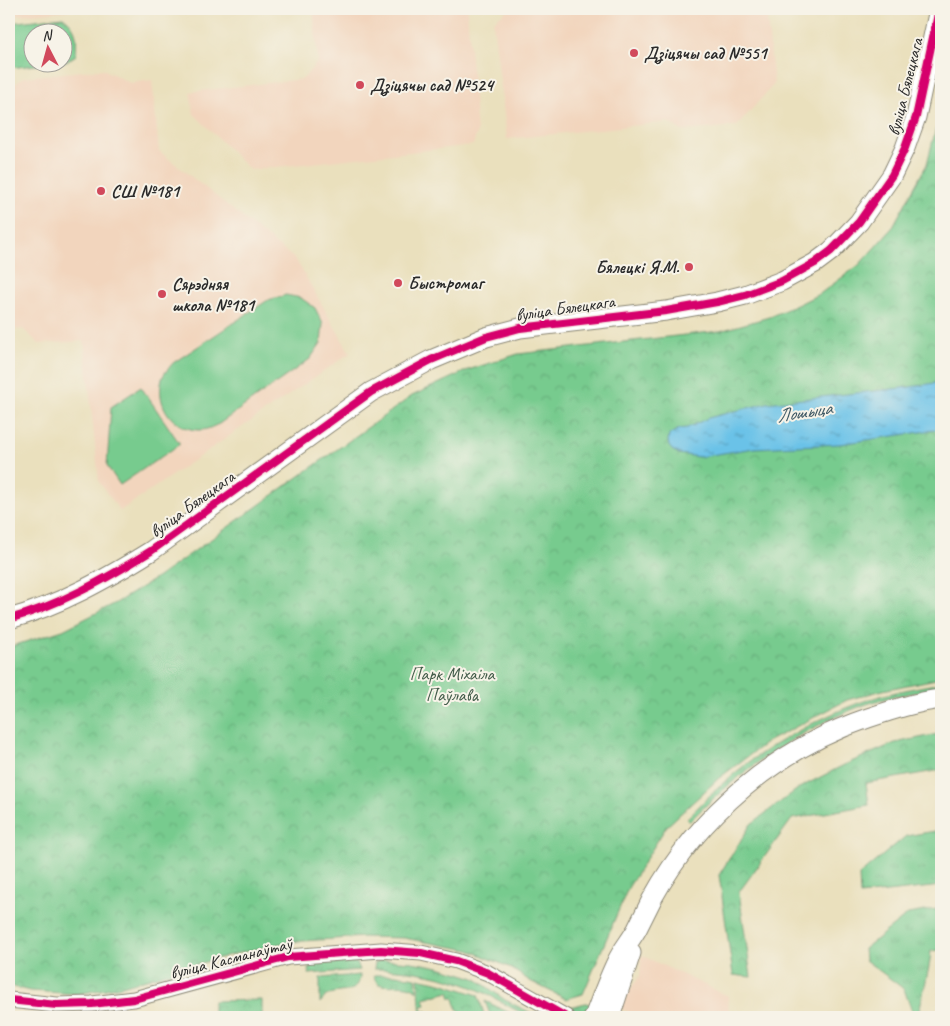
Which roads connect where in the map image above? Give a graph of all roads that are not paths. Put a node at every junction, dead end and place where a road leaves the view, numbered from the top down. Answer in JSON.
{"nodes":[{"id":1,"x":939,"y":9,"type":"edge"},
{"id":2,"x":9,"y":620,"type":"edge"},
{"id":3,"x":941,"y":699,"type":"edge"},
{"id":4,"x":636,"y":930,"type":"junction"},
{"id":5,"x":9,"y":1000,"type":"edge"},
{"id":6,"x":566,"y":1017,"type":"edge"},
{"id":7,"x":594,"y":1017,"type":"edge"},
{"id":8,"x":610,"y":1017,"type":"edge"}],
"edges":[{"from":1,"to":2,"type":"street","name":"вуліца Бялецкага"},
{"from":3,"to":4,"type":"street"},
{"from":4,"to":7,"type":"street"},
{"from":4,"to":8,"type":"street"},
{"from":5,"to":6,"type":"street","name":"вуліца Касманаўтаў"}]}
